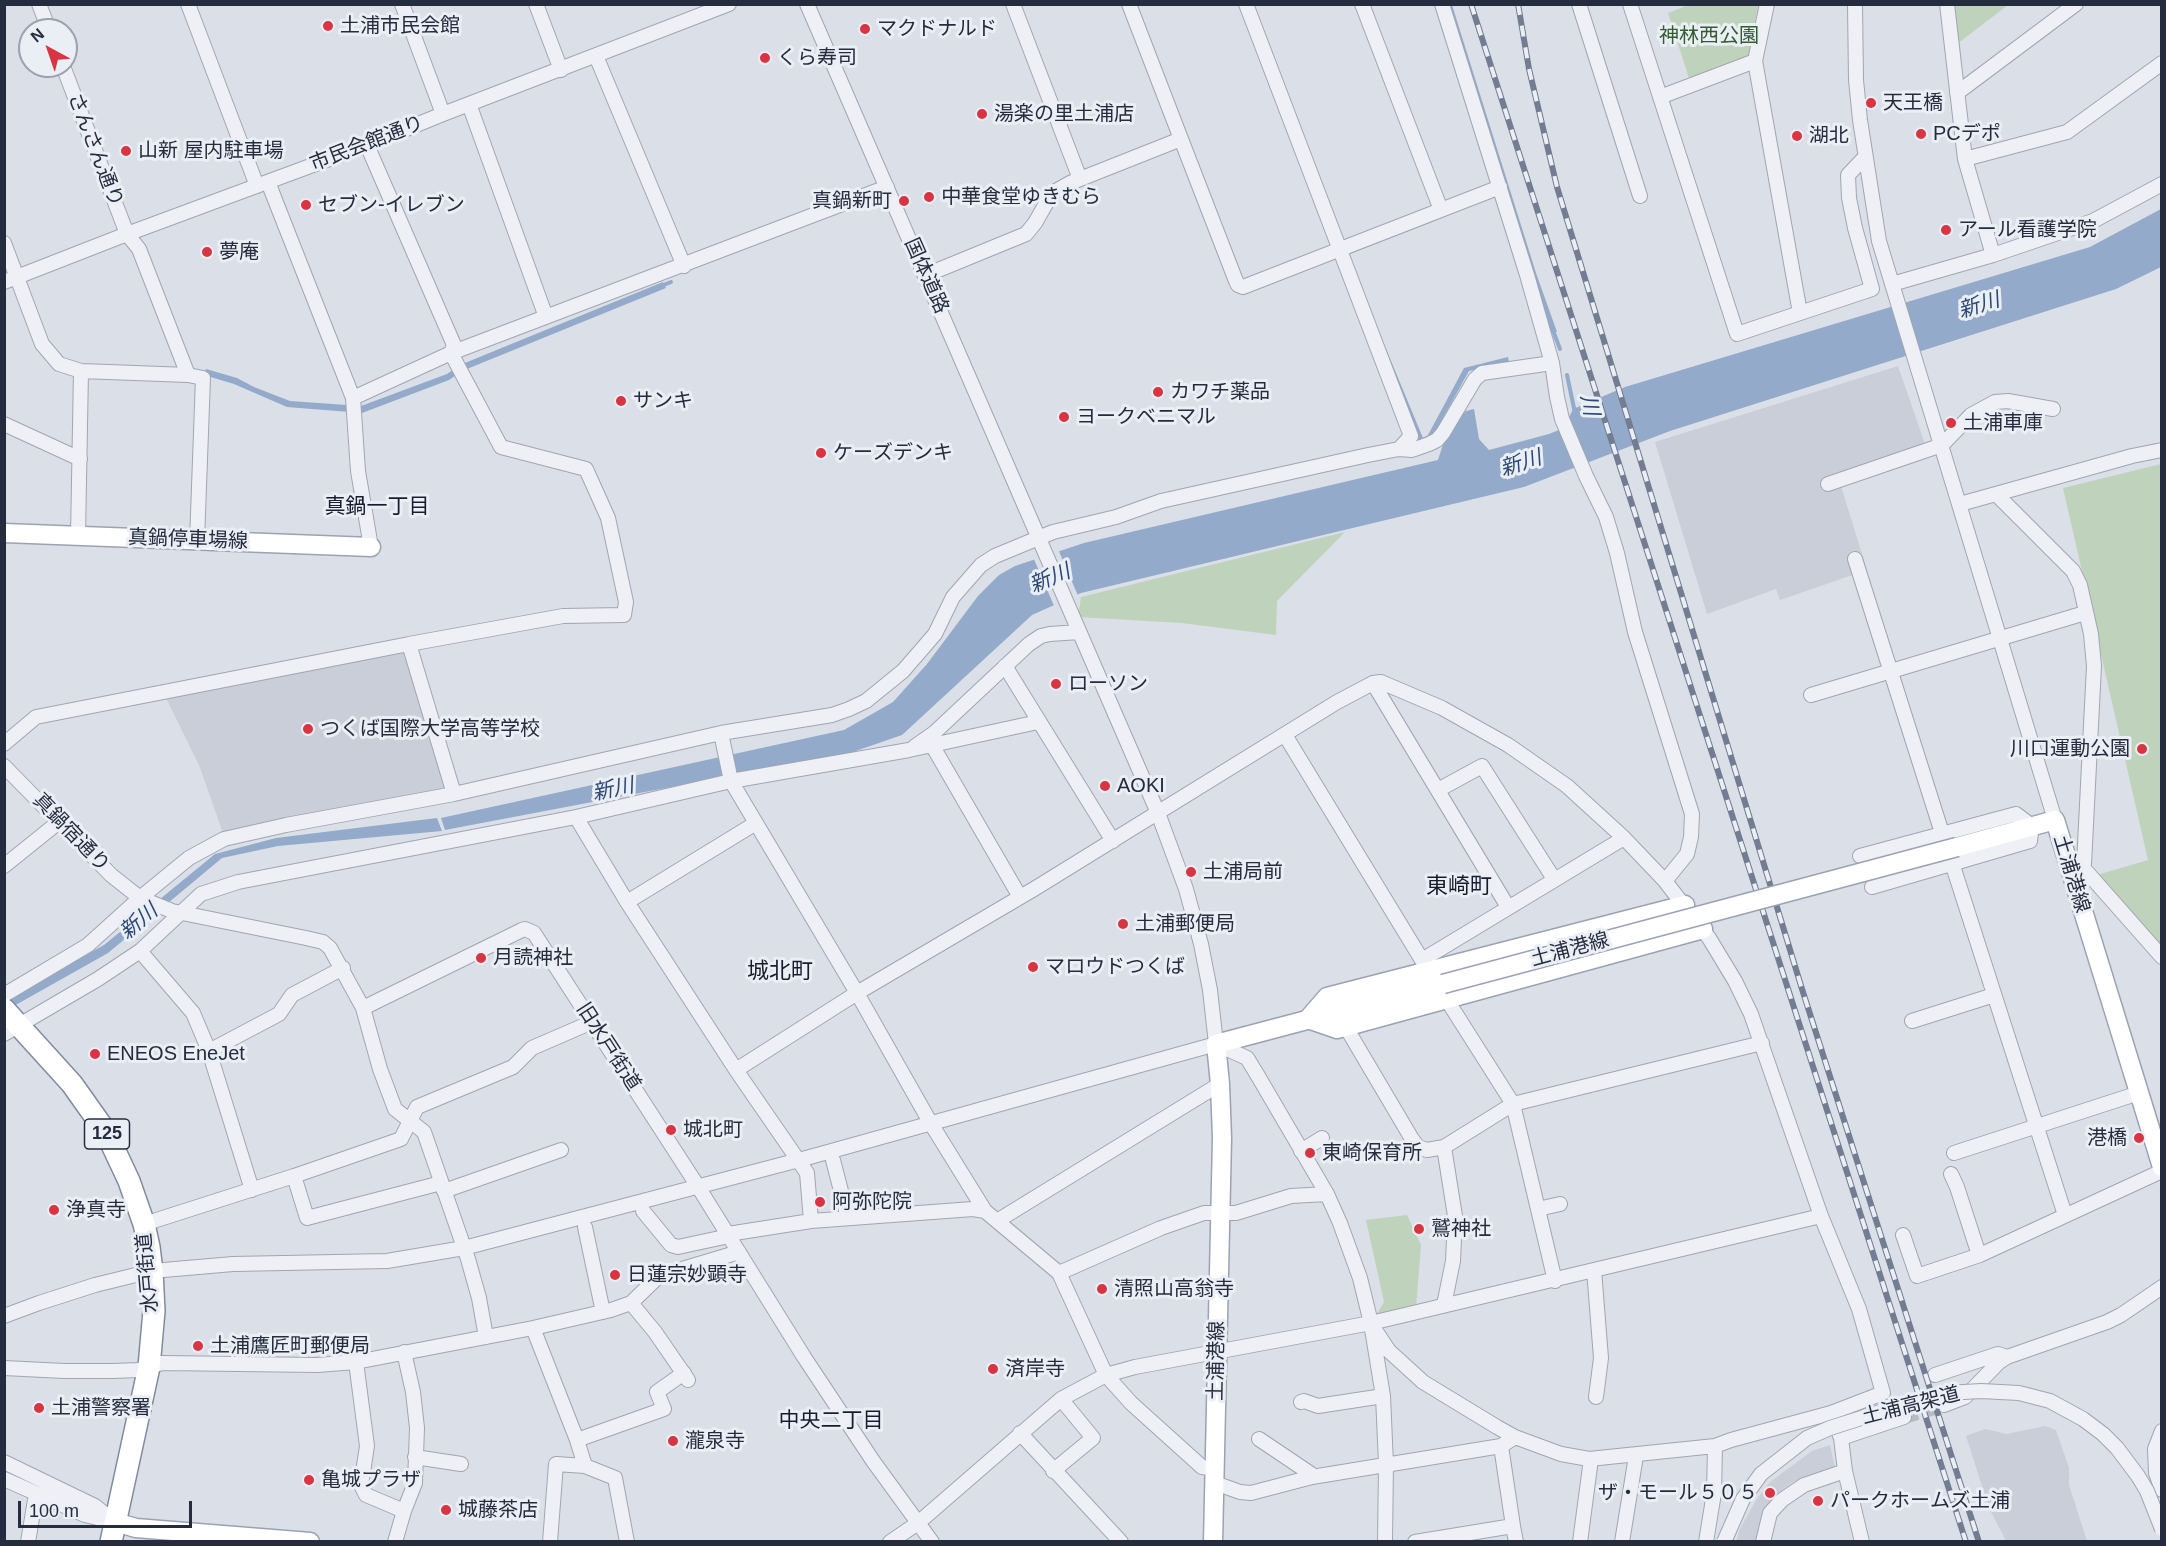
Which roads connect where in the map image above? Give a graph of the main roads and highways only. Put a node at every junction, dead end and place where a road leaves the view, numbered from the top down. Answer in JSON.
{"nodes":[{"id":1,"x":4,"y":533,"type":"edge"},
{"id":2,"x":371,"y":547,"type":"road end"},
{"id":3,"x":1685,"y":905,"type":"road end"},
{"id":4,"x":1703,"y":930,"type":"road end"},
{"id":5,"x":1445,"y":992,"type":"junction"},
{"id":6,"x":1308,"y":1019,"type":"junction"},
{"id":7,"x":11,"y":1023,"type":"edge"},
{"id":8,"x":2162,"y":1169,"type":"edge"},
{"id":9,"x":113,"y":1532,"type":"edge"},
{"id":10,"x":310,"y":1542,"type":"edge"},
{"id":11,"x":1212,"y":1542,"type":"edge"}],
"edges":[{"from":1,"to":2,"type":"main road","name":"真鍋停車場線"},
{"from":3,"to":6,"type":"main road"},
{"from":4,"to":5,"type":"main road"},
{"from":5,"to":6,"type":"main road","name":"土浦港線"},
{"from":5,"to":8,"type":"main road","name":"土浦港線","bridge":true},
{"from":6,"to":11,"type":"main road","name":"土浦港線"},
{"from":7,"to":9,"type":"highway","name":"水戸街道","number":"125"},
{"from":9,"to":10,"type":"main road"}]}
